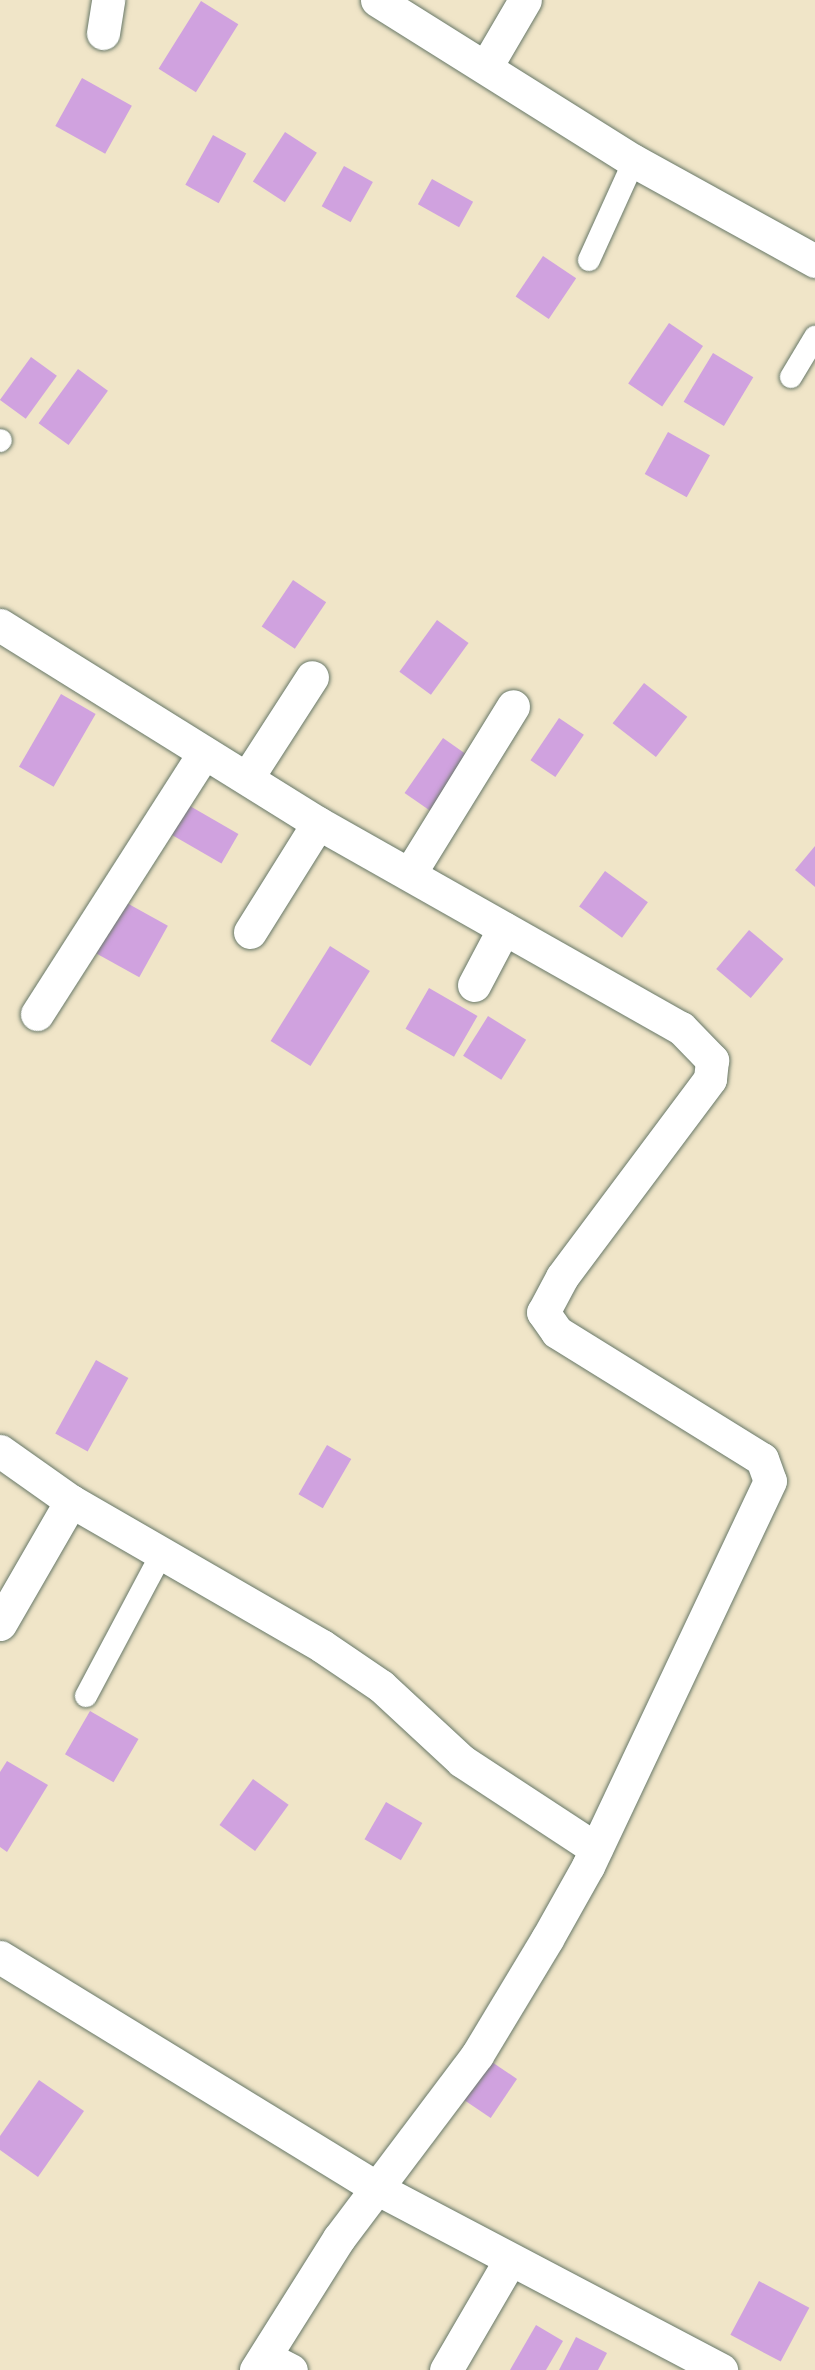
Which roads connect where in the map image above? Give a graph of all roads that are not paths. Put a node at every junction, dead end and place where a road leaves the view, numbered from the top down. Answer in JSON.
{"nodes":[{"id":1,"x":108,"y":0,"type":"edge"},
{"id":2,"x":377,"y":0,"type":"edge"},
{"id":3,"x":525,"y":0,"type":"edge"},
{"id":4,"x":104,"y":33,"type":"dead end"},
{"id":5,"x":487,"y":65,"type":"junction"},
{"id":6,"x":634,"y":161,"type":"junction"},
{"id":7,"x":589,"y":260,"type":"dead end"},
{"id":8,"x":815,"y":261,"type":"edge"},
{"id":9,"x":815,"y":337,"type":"edge"},
{"id":10,"x":791,"y":377,"type":"dead end"},
{"id":11,"x":0,"y":625,"type":"edge"},
{"id":12,"x":312,"y":677,"type":"dead end"},
{"id":13,"x":513,"y":706,"type":"dead end"},
{"id":14,"x":204,"y":753,"type":"junction"},
{"id":15,"x":247,"y":778,"type":"junction"},
{"id":16,"x":318,"y":823,"type":"junction"},
{"id":17,"x":410,"y":873,"type":"junction"},
{"id":18,"x":504,"y":928,"type":"junction"},
{"id":19,"x":250,"y":932,"type":"dead end"},
{"id":20,"x":474,"y":985,"type":"dead end"},
{"id":21,"x":37,"y":1014,"type":"dead end"},
{"id":22,"x":0,"y":1451,"type":"edge"},
{"id":23,"x":71,"y":1501,"type":"junction"},
{"id":24,"x":163,"y":1551,"type":"junction"},
{"id":25,"x":0,"y":1624,"type":"edge"},
{"id":26,"x":86,"y":1696,"type":"dead end"},
{"id":27,"x":596,"y":1849,"type":"junction"},
{"id":28,"x":0,"y":1957,"type":"edge"},
{"id":29,"x":378,"y":2189,"type":"junction"},
{"id":30,"x":510,"y":2260,"type":"junction"},
{"id":31,"x":271,"y":2366,"type":"edge"},
{"id":32,"x":446,"y":2370,"type":"edge"},
{"id":33,"x":721,"y":2370,"type":"edge"}],
"edges":[{"from":1,"to":4,"type":"street"},
{"from":2,"to":5,"type":"street"},
{"from":3,"to":5,"type":"street"},
{"from":5,"to":6,"type":"street"},
{"from":6,"to":7,"type":"lane"},
{"from":6,"to":8,"type":"street"},
{"from":9,"to":10,"type":"lane"},
{"from":11,"to":14,"type":"street"},
{"from":12,"to":15,"type":"street"},
{"from":13,"to":17,"type":"street"},
{"from":14,"to":15,"type":"street"},
{"from":14,"to":21,"type":"street"},
{"from":15,"to":16,"type":"street"},
{"from":16,"to":17,"type":"street"},
{"from":16,"to":19,"type":"street"},
{"from":17,"to":18,"type":"street"},
{"from":18,"to":20,"type":"street"},
{"from":18,"to":27,"type":"street"},
{"from":22,"to":23,"type":"street"},
{"from":23,"to":24,"type":"street"},
{"from":23,"to":25,"type":"street"},
{"from":24,"to":26,"type":"lane"},
{"from":24,"to":27,"type":"street"},
{"from":27,"to":29,"type":"street"},
{"from":28,"to":29,"type":"street"},
{"from":29,"to":30,"type":"street"},
{"from":29,"to":31,"type":"street"},
{"from":30,"to":32,"type":"street"},
{"from":30,"to":33,"type":"street"}]}
